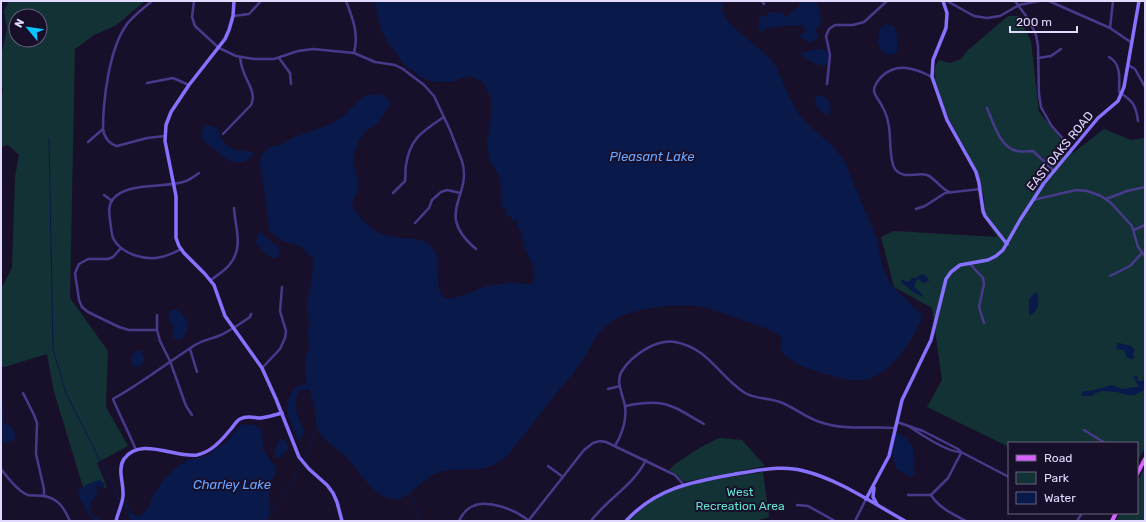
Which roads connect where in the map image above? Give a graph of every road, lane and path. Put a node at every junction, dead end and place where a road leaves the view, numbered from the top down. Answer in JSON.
{"nodes":[{"id":1,"x":152,"y":1,"type":"edge"},
{"id":2,"x":194,"y":1,"type":"edge"},
{"id":3,"x":234,"y":1,"type":"edge"},
{"id":4,"x":261,"y":1,"type":"edge"},
{"id":5,"x":346,"y":1,"type":"edge"},
{"id":6,"x":887,"y":1,"type":"edge"},
{"id":7,"x":943,"y":1,"type":"edge"},
{"id":8,"x":947,"y":1,"type":"edge"},
{"id":9,"x":1016,"y":1,"type":"edge"},
{"id":10,"x":1039,"y":1,"type":"edge"},
{"id":11,"x":1048,"y":1,"type":"edge"},
{"id":12,"x":1113,"y":1,"type":"edge"},
{"id":13,"x":1139,"y":1,"type":"edge"},
{"id":14,"x":1019,"y":5,"type":"junction"},
{"id":15,"x":233,"y":16,"type":"junction"},
{"id":16,"x":1110,"y":28,"type":"junction"},
{"id":17,"x":1132,"y":42,"type":"junction"},
{"id":18,"x":219,"y":48,"type":"junction"},
{"id":19,"x":1061,"y":49,"type":"dead end"},
{"id":20,"x":354,"y":53,"type":"junction"},
{"id":21,"x":240,"y":57,"type":"junction"},
{"id":22,"x":1109,"y":57,"type":"dead end"},
{"id":23,"x":279,"y":58,"type":"junction"},
{"id":24,"x":1038,"y":58,"type":"junction"},
{"id":25,"x":1128,"y":65,"type":"junction"},
{"id":26,"x":932,"y":78,"type":"junction"},
{"id":27,"x":147,"y":83,"type":"dead end"},
{"id":28,"x":291,"y":84,"type":"dead end"},
{"id":29,"x":827,"y":84,"type":"dead end"},
{"id":30,"x":188,"y":85,"type":"junction"},
{"id":31,"x":1145,"y":87,"type":"edge"},
{"id":32,"x":1122,"y":94,"type":"junction"},
{"id":33,"x":987,"y":108,"type":"dead end"},
{"id":34,"x":444,"y":117,"type":"junction"},
{"id":35,"x":1138,"y":122,"type":"dead end"},
{"id":36,"x":103,"y":129,"type":"junction"},
{"id":37,"x":223,"y":134,"type":"dead end"},
{"id":38,"x":165,"y":136,"type":"junction"},
{"id":39,"x":88,"y":142,"type":"dead end"},
{"id":40,"x":1072,"y":149,"type":"junction"},
{"id":41,"x":1054,"y":172,"type":"junction"},
{"id":42,"x":199,"y":173,"type":"dead end"},
{"id":43,"x":174,"y":184,"type":"junction"},
{"id":44,"x":1145,"y":187,"type":"edge"},
{"id":45,"x":980,"y":189,"type":"junction"},
{"id":46,"x":949,"y":192,"type":"junction"},
{"id":47,"x":393,"y":193,"type":"dead end"},
{"id":48,"x":460,"y":193,"type":"junction"},
{"id":49,"x":104,"y":195,"type":"dead end"},
{"id":50,"x":1106,"y":198,"type":"junction"},
{"id":51,"x":1033,"y":200,"type":"junction"},
{"id":52,"x":112,"y":201,"type":"junction"},
{"id":53,"x":234,"y":208,"type":"dead end"},
{"id":54,"x":916,"y":210,"type":"dead end"},
{"id":55,"x":415,"y":223,"type":"dead end"},
{"id":56,"x":1145,"y":225,"type":"edge"},
{"id":57,"x":1134,"y":230,"type":"junction"},
{"id":58,"x":1007,"y":244,"type":"junction"},
{"id":59,"x":121,"y":248,"type":"junction"},
{"id":60,"x":181,"y":249,"type":"junction"},
{"id":61,"x":476,"y":249,"type":"dead end"},
{"id":62,"x":1144,"y":254,"type":"edge"},
{"id":63,"x":968,"y":263,"type":"junction"},
{"id":64,"x":1110,"y":276,"type":"dead end"},
{"id":65,"x":211,"y":280,"type":"junction"},
{"id":66,"x":282,"y":286,"type":"dead end"},
{"id":67,"x":251,"y":314,"type":"dead end"},
{"id":68,"x":158,"y":315,"type":"dead end"},
{"id":69,"x":984,"y":323,"type":"dead end"},
{"id":70,"x":233,"y":328,"type":"junction"},
{"id":71,"x":157,"y":330,"type":"junction"},
{"id":72,"x":190,"y":349,"type":"junction"},
{"id":73,"x":170,"y":361,"type":"junction"},
{"id":74,"x":262,"y":368,"type":"junction"},
{"id":75,"x":197,"y":372,"type":"dead end"},
{"id":76,"x":620,"y":386,"type":"junction"},
{"id":77,"x":608,"y":389,"type":"dead end"},
{"id":78,"x":23,"y":393,"type":"dead end"},
{"id":79,"x":625,"y":406,"type":"junction"},
{"id":80,"x":282,"y":413,"type":"junction"},
{"id":81,"x":192,"y":415,"type":"dead end"},
{"id":82,"x":897,"y":422,"type":"junction"},
{"id":83,"x":704,"y":424,"type":"dead end"},
{"id":84,"x":895,"y":428,"type":"junction"},
{"id":85,"x":1084,"y":430,"type":"dead end"},
{"id":86,"x":1103,"y":442,"type":"edge"},
{"id":87,"x":615,"y":446,"type":"junction"},
{"id":88,"x":136,"y":450,"type":"junction"},
{"id":89,"x":961,"y":452,"type":"junction"},
{"id":90,"x":1145,"y":459,"type":"edge"},
{"id":91,"x":646,"y":460,"type":"junction"},
{"id":92,"x":548,"y":466,"type":"dead end"},
{"id":93,"x":1,"y":470,"type":"edge"},
{"id":94,"x":1138,"y":472,"type":"edge"},
{"id":95,"x":1008,"y":476,"type":"edge"},
{"id":96,"x":563,"y":477,"type":"junction"},
{"id":97,"x":683,"y":484,"type":"junction"},
{"id":98,"x":875,"y":484,"type":"junction"},
{"id":99,"x":908,"y":495,"type":"dead end"},
{"id":100,"x":931,"y":495,"type":"junction"},
{"id":101,"x":44,"y":496,"type":"junction"},
{"id":102,"x":866,"y":499,"type":"junction"},
{"id":103,"x":797,"y":505,"type":"dead end"},
{"id":104,"x":881,"y":508,"type":"junction"},
{"id":105,"x":70,"y":521,"type":"edge"},
{"id":106,"x":116,"y":521,"type":"edge"},
{"id":107,"x":342,"y":521,"type":"edge"},
{"id":108,"x":459,"y":521,"type":"edge"},
{"id":109,"x":529,"y":521,"type":"edge"},
{"id":110,"x":591,"y":521,"type":"edge"},
{"id":111,"x":626,"y":521,"type":"edge"},
{"id":112,"x":835,"y":521,"type":"edge"},
{"id":113,"x":855,"y":521,"type":"edge"},
{"id":114,"x":904,"y":521,"type":"edge"},
{"id":115,"x":966,"y":521,"type":"edge"}],
"edges":[{"from":1,"to":36,"type":"street"},
{"from":2,"to":18,"type":"street"},
{"from":3,"to":15,"type":"street"},
{"from":4,"to":15,"type":"street"},
{"from":5,"to":20,"type":"street"},
{"from":6,"to":29,"type":"street"},
{"from":7,"to":26,"type":"street"},
{"from":8,"to":14,"type":"street"},
{"from":9,"to":14,"type":"street"},
{"from":10,"to":14,"type":"street"},
{"from":11,"to":16,"type":"street"},
{"from":12,"to":16,"type":"street"},
{"from":13,"to":17,"type":"street","name":"EAST OAKS ROAD"},
{"from":14,"to":24,"type":"street"},
{"from":15,"to":18,"type":"street"},
{"from":16,"to":17,"type":"street"},
{"from":17,"to":25,"type":"street","name":"EAST OAKS ROAD"},
{"from":18,"to":21,"type":"street"},
{"from":18,"to":30,"type":"street"},
{"from":19,"to":24,"type":"street"},
{"from":20,"to":23,"type":"street"},
{"from":20,"to":34,"type":"street"},
{"from":21,"to":23,"type":"street"},
{"from":21,"to":37,"type":"street"},
{"from":22,"to":32,"type":"street"},
{"from":23,"to":28,"type":"street"},
{"from":24,"to":40,"type":"street"},
{"from":25,"to":31,"type":"street"},
{"from":25,"to":32,"type":"street","name":"EAST OAKS ROAD"},
{"from":26,"to":45,"type":"street"},
{"from":26,"to":46,"type":"street"},
{"from":27,"to":30,"type":"street"},
{"from":30,"to":38,"type":"street"},
{"from":32,"to":35,"type":"street"},
{"from":32,"to":40,"type":"street","name":"EAST OAKS ROAD"},
{"from":33,"to":41,"type":"street"},
{"from":34,"to":47,"type":"street"},
{"from":34,"to":48,"type":"street"},
{"from":36,"to":38,"type":"street"},
{"from":36,"to":39,"type":"street"},
{"from":38,"to":43,"type":"street"},
{"from":40,"to":41,"type":"street","name":"EAST OAKS ROAD"},
{"from":41,"to":51,"type":"street","name":"EAST OAKS ROAD"},
{"from":42,"to":43,"type":"street"},
{"from":43,"to":52,"type":"street"},
{"from":43,"to":60,"type":"street"},
{"from":44,"to":50,"type":"street"},
{"from":45,"to":46,"type":"street"},
{"from":45,"to":58,"type":"street"},
{"from":46,"to":54,"type":"street"},
{"from":48,"to":55,"type":"street"},
{"from":48,"to":61,"type":"street"},
{"from":49,"to":52,"type":"street"},
{"from":50,"to":51,"type":"street"},
{"from":50,"to":57,"type":"street"},
{"from":51,"to":58,"type":"street","name":"EAST OAKS ROAD"},
{"from":52,"to":59,"type":"street"},
{"from":53,"to":65,"type":"street"},
{"from":56,"to":57,"type":"street"},
{"from":57,"to":62,"type":"street"},
{"from":58,"to":63,"type":"street","name":"EAST OAKS ROAD"},
{"from":59,"to":60,"type":"street"},
{"from":59,"to":71,"type":"street"},
{"from":60,"to":65,"type":"street"},
{"from":62,"to":64,"type":"street"},
{"from":63,"to":69,"type":"street"},
{"from":63,"to":82,"type":"street","name":"EAST OAKS ROAD"},
{"from":65,"to":70,"type":"street"},
{"from":66,"to":74,"type":"street"},
{"from":67,"to":70,"type":"street"},
{"from":68,"to":71,"type":"street"},
{"from":70,"to":72,"type":"street"},
{"from":70,"to":74,"type":"street"},
{"from":71,"to":73,"type":"street"},
{"from":72,"to":73,"type":"street"},
{"from":72,"to":75,"type":"street"},
{"from":73,"to":81,"type":"street"},
{"from":73,"to":88,"type":"street"},
{"from":74,"to":80,"type":"street"},
{"from":76,"to":77,"type":"street"},
{"from":76,"to":79,"type":"street"},
{"from":76,"to":84,"type":"street"},
{"from":78,"to":101,"type":"street"},
{"from":79,"to":83,"type":"street"},
{"from":79,"to":87,"type":"street"},
{"from":80,"to":88,"type":"street"},
{"from":80,"to":107,"type":"street"},
{"from":82,"to":84,"type":"street","name":"EAST OAKS ROAD"},
{"from":82,"to":89,"type":"street"},
{"from":84,"to":98,"type":"street","name":"EAST OAKS ROAD"},
{"from":85,"to":86,"type":"street"},
{"from":87,"to":91,"type":"street"},
{"from":87,"to":96,"type":"street"},
{"from":88,"to":106,"type":"street"},
{"from":89,"to":95,"type":"street"},
{"from":89,"to":100,"type":"street"},
{"from":90,"to":94,"type":"main road"},
{"from":91,"to":97,"type":"street"},
{"from":91,"to":110,"type":"street"},
{"from":92,"to":96,"type":"street"},
{"from":93,"to":101,"type":"street"},
{"from":96,"to":109,"type":"street"},
{"from":97,"to":102,"type":"street"},
{"from":97,"to":111,"type":"street"},
{"from":98,"to":102,"type":"street","name":"EAST OAKS ROAD"},
{"from":98,"to":104,"type":"street"},
{"from":99,"to":100,"type":"street"},
{"from":100,"to":115,"type":"street"},
{"from":101,"to":105,"type":"street"},
{"from":102,"to":104,"type":"street"},
{"from":102,"to":113,"type":"street"},
{"from":103,"to":112,"type":"street"},
{"from":104,"to":114,"type":"street"},
{"from":108,"to":109,"type":"street"}]}
